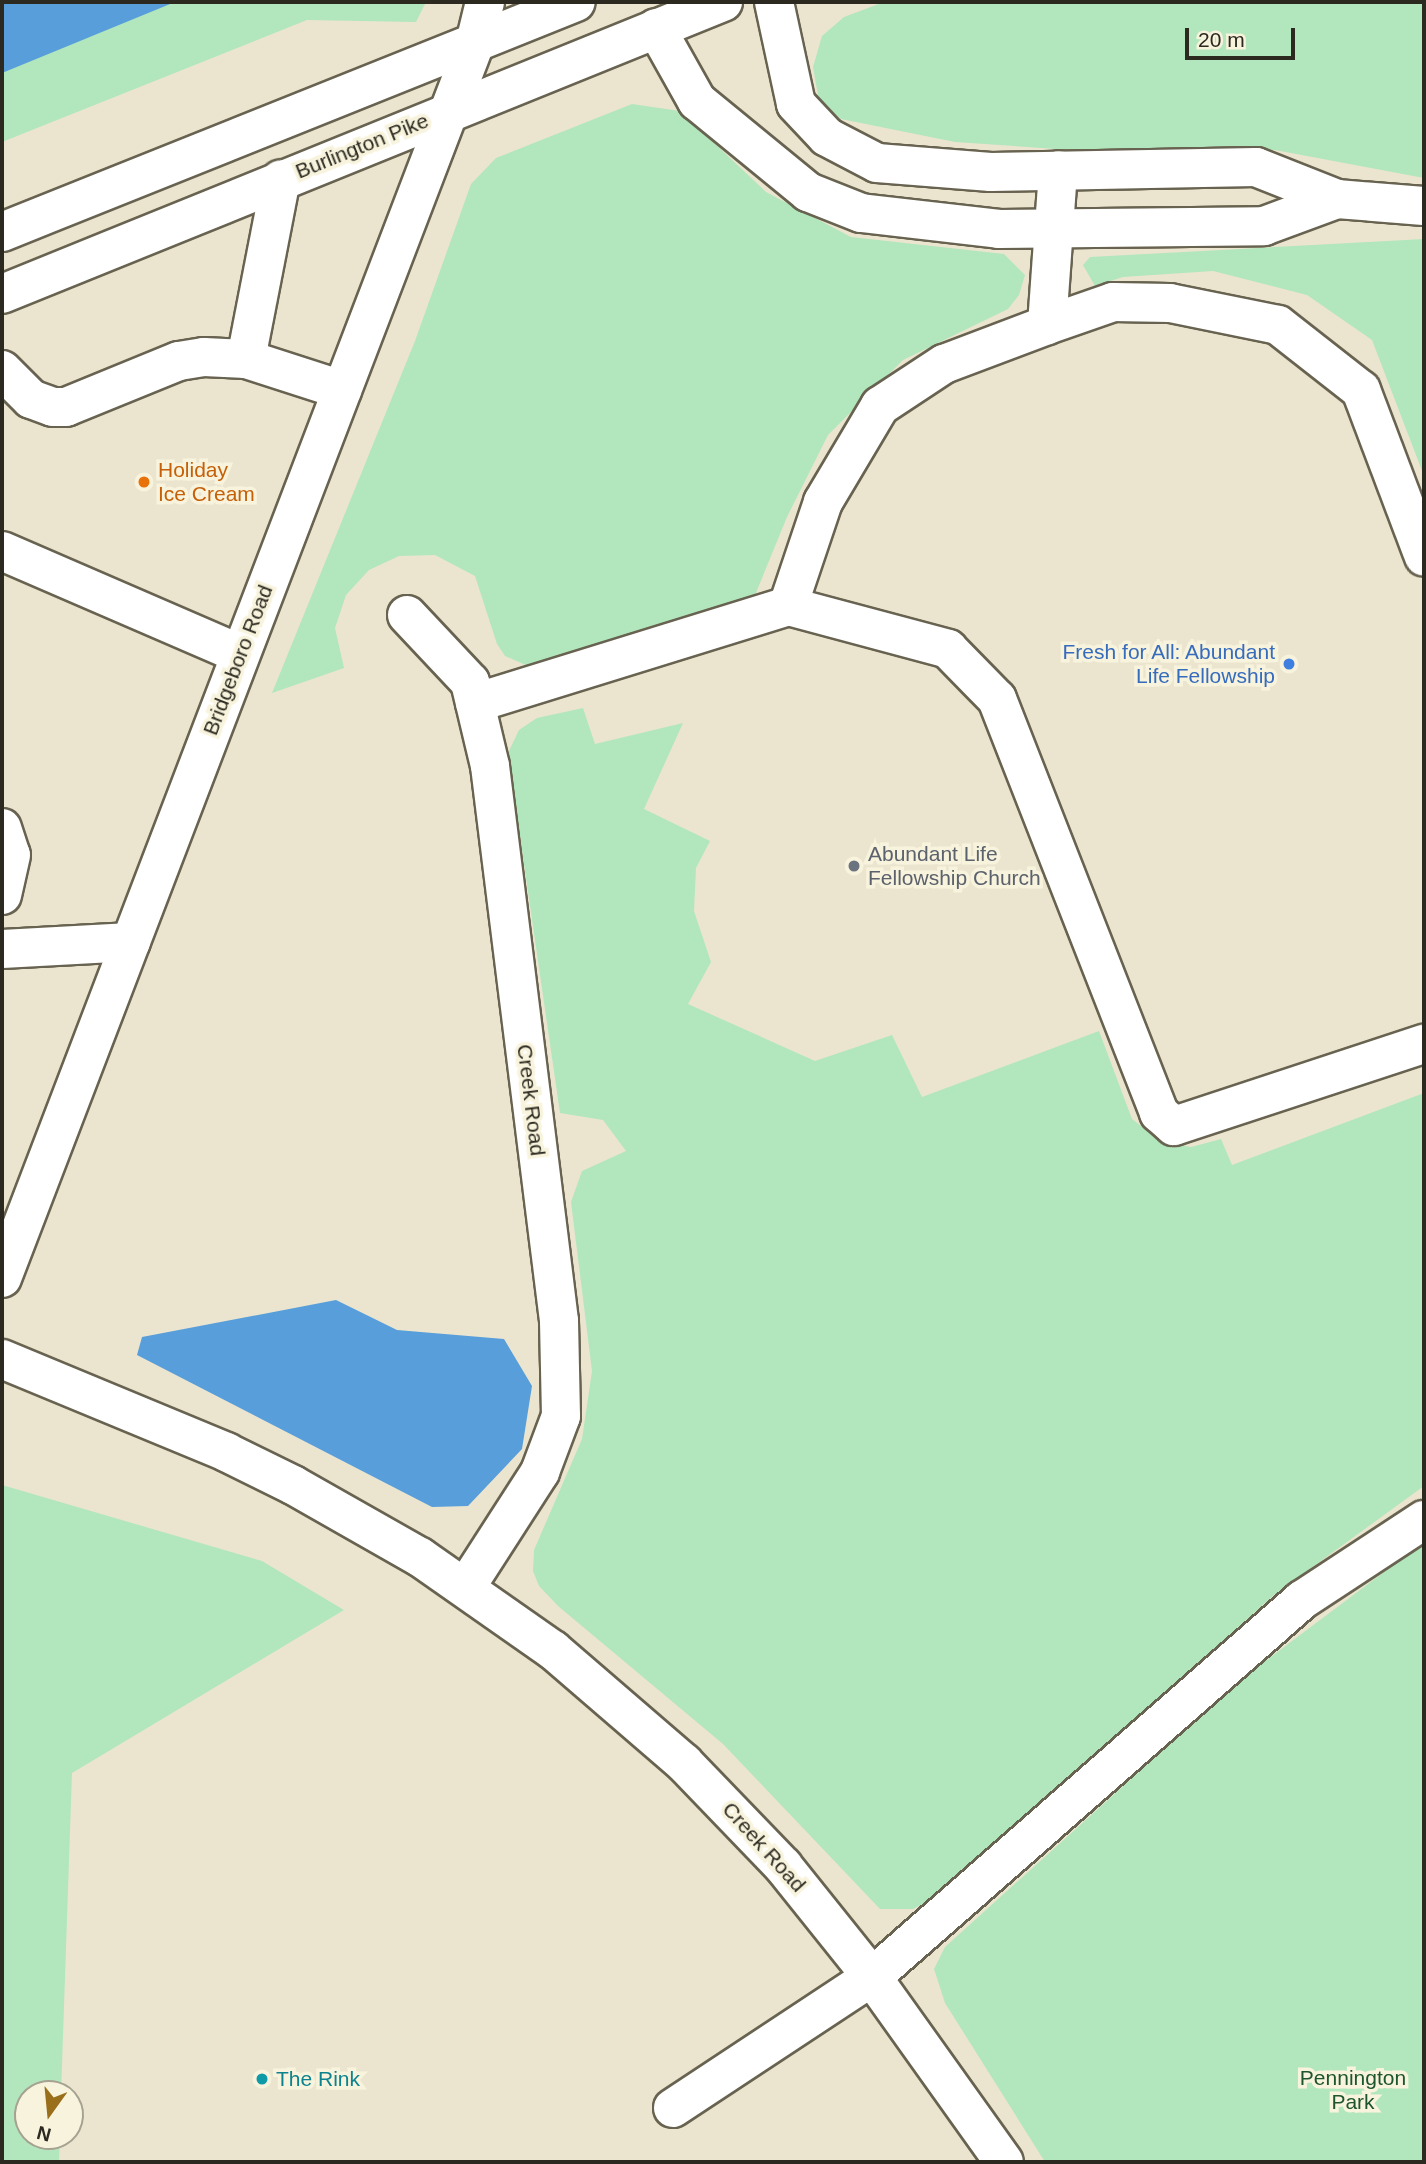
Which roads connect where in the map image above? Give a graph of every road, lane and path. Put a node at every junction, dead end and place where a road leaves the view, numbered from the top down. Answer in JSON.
{"nodes":[{"id":1,"x":485,"y":2,"type":"edge"},
{"id":2,"x":576,"y":2,"type":"edge"},
{"id":3,"x":723,"y":2,"type":"edge"},
{"id":4,"x":774,"y":2,"type":"edge"},
{"id":5,"x":656,"y":28,"type":"junction"},
{"id":6,"x":475,"y":43,"type":"junction"},
{"id":7,"x":450,"y":110,"type":"junction"},
{"id":8,"x":1058,"y":170,"type":"junction"},
{"id":9,"x":281,"y":179,"type":"junction"},
{"id":10,"x":1337,"y":199,"type":"junction"},
{"id":11,"x":1424,"y":206,"type":"edge"},
{"id":12,"x":1052,"y":228,"type":"junction"},
{"id":13,"x":2,"y":232,"type":"edge"},
{"id":14,"x":2,"y":294,"type":"edge"},
{"id":15,"x":1047,"y":325,"type":"junction"},
{"id":16,"x":246,"y":359,"type":"junction"},
{"id":17,"x":2,"y":370,"type":"edge"},
{"id":18,"x":342,"y":390,"type":"junction"},
{"id":19,"x":2,"y":551,"type":"edge"},
{"id":20,"x":1424,"y":557,"type":"edge"},
{"id":21,"x":788,"y":606,"type":"junction"},
{"id":22,"x":407,"y":615,"type":"dead end"},
{"id":23,"x":240,"y":654,"type":"junction"},
{"id":24,"x":475,"y":703,"type":"junction"},
{"id":25,"x":2,"y":828,"type":"edge"},
{"id":26,"x":2,"y":895,"type":"edge"},
{"id":27,"x":131,"y":942,"type":"junction"},
{"id":28,"x":2,"y":949,"type":"edge"},
{"id":29,"x":1424,"y":1044,"type":"edge"},
{"id":30,"x":2,"y":1278,"type":"edge"},
{"id":31,"x":2,"y":1359,"type":"edge"},
{"id":32,"x":1424,"y":1520,"type":"edge"},
{"id":33,"x":466,"y":1587,"type":"junction"},
{"id":34,"x":872,"y":1977,"type":"junction"},
{"id":35,"x":673,"y":2108,"type":"dead end"},
{"id":36,"x":1004,"y":2162,"type":"edge"}],
"edges":[{"from":1,"to":6,"type":"main road","name":"Bridgeboro Road"},
{"from":2,"to":6,"type":"main road"},
{"from":3,"to":5,"type":"main road","name":"Burlington Pike"},
{"from":4,"to":8,"type":"main road"},
{"from":5,"to":7,"type":"main road","name":"Burlington Pike"},
{"from":5,"to":12,"type":"main road"},
{"from":6,"to":7,"type":"main road","name":"Bridgeboro Road"},
{"from":6,"to":13,"type":"main road"},
{"from":7,"to":9,"type":"main road","name":"Burlington Pike"},
{"from":7,"to":18,"type":"main road","name":"Bridgeboro Road"},
{"from":8,"to":10,"type":"main road"},
{"from":8,"to":12,"type":"main road"},
{"from":9,"to":14,"type":"main road","name":"Burlington Pike"},
{"from":9,"to":16,"type":"main road"},
{"from":10,"to":11,"type":"main road"},
{"from":10,"to":12,"type":"main road"},
{"from":12,"to":15,"type":"main road"},
{"from":15,"to":20,"type":"main road"},
{"from":15,"to":21,"type":"main road"},
{"from":16,"to":17,"type":"main road"},
{"from":16,"to":18,"type":"main road"},
{"from":18,"to":23,"type":"main road","name":"Bridgeboro Road"},
{"from":19,"to":23,"type":"main road"},
{"from":21,"to":24,"type":"main road"},
{"from":21,"to":29,"type":"main road"},
{"from":22,"to":24,"type":"main road","name":"Creek Road"},
{"from":23,"to":27,"type":"main road","name":"Bridgeboro Road"},
{"from":24,"to":33,"type":"main road","name":"Creek Road"},
{"from":25,"to":26,"type":"main road"},
{"from":27,"to":28,"type":"main road"},
{"from":27,"to":30,"type":"main road","name":"Bridgeboro Road"},
{"from":31,"to":33,"type":"main road","name":"Creek Road"},
{"from":32,"to":34,"type":"main road"},
{"from":33,"to":34,"type":"main road","name":"Creek Road"},
{"from":34,"to":35,"type":"main road"},
{"from":34,"to":36,"type":"main road","name":"Creek Road"}]}
